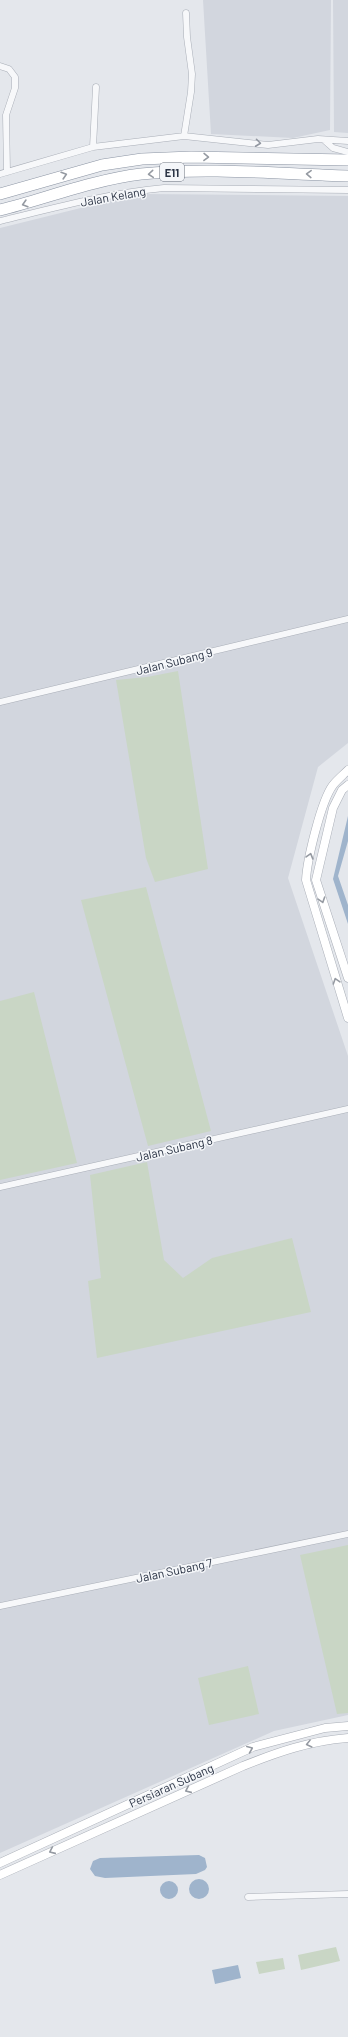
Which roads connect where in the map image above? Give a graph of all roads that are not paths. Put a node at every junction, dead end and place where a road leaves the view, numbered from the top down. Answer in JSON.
{"nodes":[{"id":1,"x":186,"y":13,"type":"dead end"},
{"id":2,"x":0,"y":66,"type":"edge"},
{"id":3,"x":96,"y":87,"type":"dead end"},
{"id":4,"x":184,"y":136,"type":"junction"},
{"id":5,"x":324,"y":140,"type":"junction"},
{"id":6,"x":348,"y":141,"type":"edge"},
{"id":7,"x":93,"y":147,"type":"junction"},
{"id":8,"x":348,"y":152,"type":"edge"},
{"id":9,"x":348,"y":160,"type":"edge"},
{"id":10,"x":7,"y":172,"type":"junction"},
{"id":11,"x":0,"y":174,"type":"edge"},
{"id":12,"x":348,"y":176,"type":"edge"},
{"id":13,"x":348,"y":190,"type":"edge"},
{"id":14,"x":0,"y":194,"type":"edge"},
{"id":15,"x":0,"y":210,"type":"edge"},
{"id":16,"x":0,"y":221,"type":"edge"},
{"id":17,"x":348,"y":619,"type":"edge"},
{"id":18,"x":0,"y":702,"type":"edge"},
{"id":19,"x":348,"y":770,"type":"edge"},
{"id":20,"x":348,"y":785,"type":"edge"},
{"id":21,"x":348,"y":978,"type":"edge"},
{"id":22,"x":348,"y":1018,"type":"edge"},
{"id":23,"x":348,"y":1109,"type":"edge"},
{"id":24,"x":0,"y":1187,"type":"edge"},
{"id":25,"x":348,"y":1534,"type":"edge"},
{"id":26,"x":0,"y":1606,"type":"edge"},
{"id":27,"x":348,"y":1726,"type":"edge"},
{"id":28,"x":348,"y":1738,"type":"edge"},
{"id":29,"x":237,"y":1754,"type":"junction"},
{"id":30,"x":243,"y":1766,"type":"junction"},
{"id":31,"x":0,"y":1863,"type":"edge"},
{"id":32,"x":0,"y":1875,"type":"edge"},
{"id":33,"x":348,"y":1894,"type":"edge"},
{"id":34,"x":248,"y":1897,"type":"dead end"}],
"edges":[{"from":1,"to":4,"type":"street"},
{"from":2,"to":10,"type":"street"},
{"from":3,"to":7,"type":"street"},
{"from":4,"to":5,"type":"street","one_way":true},
{"from":4,"to":7,"type":"street"},
{"from":5,"to":6,"type":"street"},
{"from":5,"to":8,"type":"street"},
{"from":7,"to":10,"type":"street"},
{"from":14,"to":9,"type":"highway","number":"E11","one_way":true},
{"from":10,"to":11,"type":"street"},
{"from":12,"to":15,"type":"highway","number":"E11","one_way":true},
{"from":13,"to":16,"type":"street","name":"Jalan Kelang"},
{"from":17,"to":18,"type":"street","name":"Jalan Subang 9"},
{"from":22,"to":19,"type":"street","one_way":true},
{"from":20,"to":21,"type":"street","one_way":true},
{"from":23,"to":24,"type":"street","name":"Jalan Subang 8"},
{"from":25,"to":26,"type":"street","name":"Jalan Subang 7"},
{"from":29,"to":27,"type":"street","name":"Persiaran Subang","one_way":true},
{"from":28,"to":30,"type":"street","name":"Persiaran Subang","one_way":true},
{"from":29,"to":30,"type":"street"},
{"from":29,"to":31,"type":"street","name":"Persiaran Subang"},
{"from":30,"to":32,"type":"street","name":"Persiaran Subang","one_way":true},
{"from":33,"to":34,"type":"street"}]}
